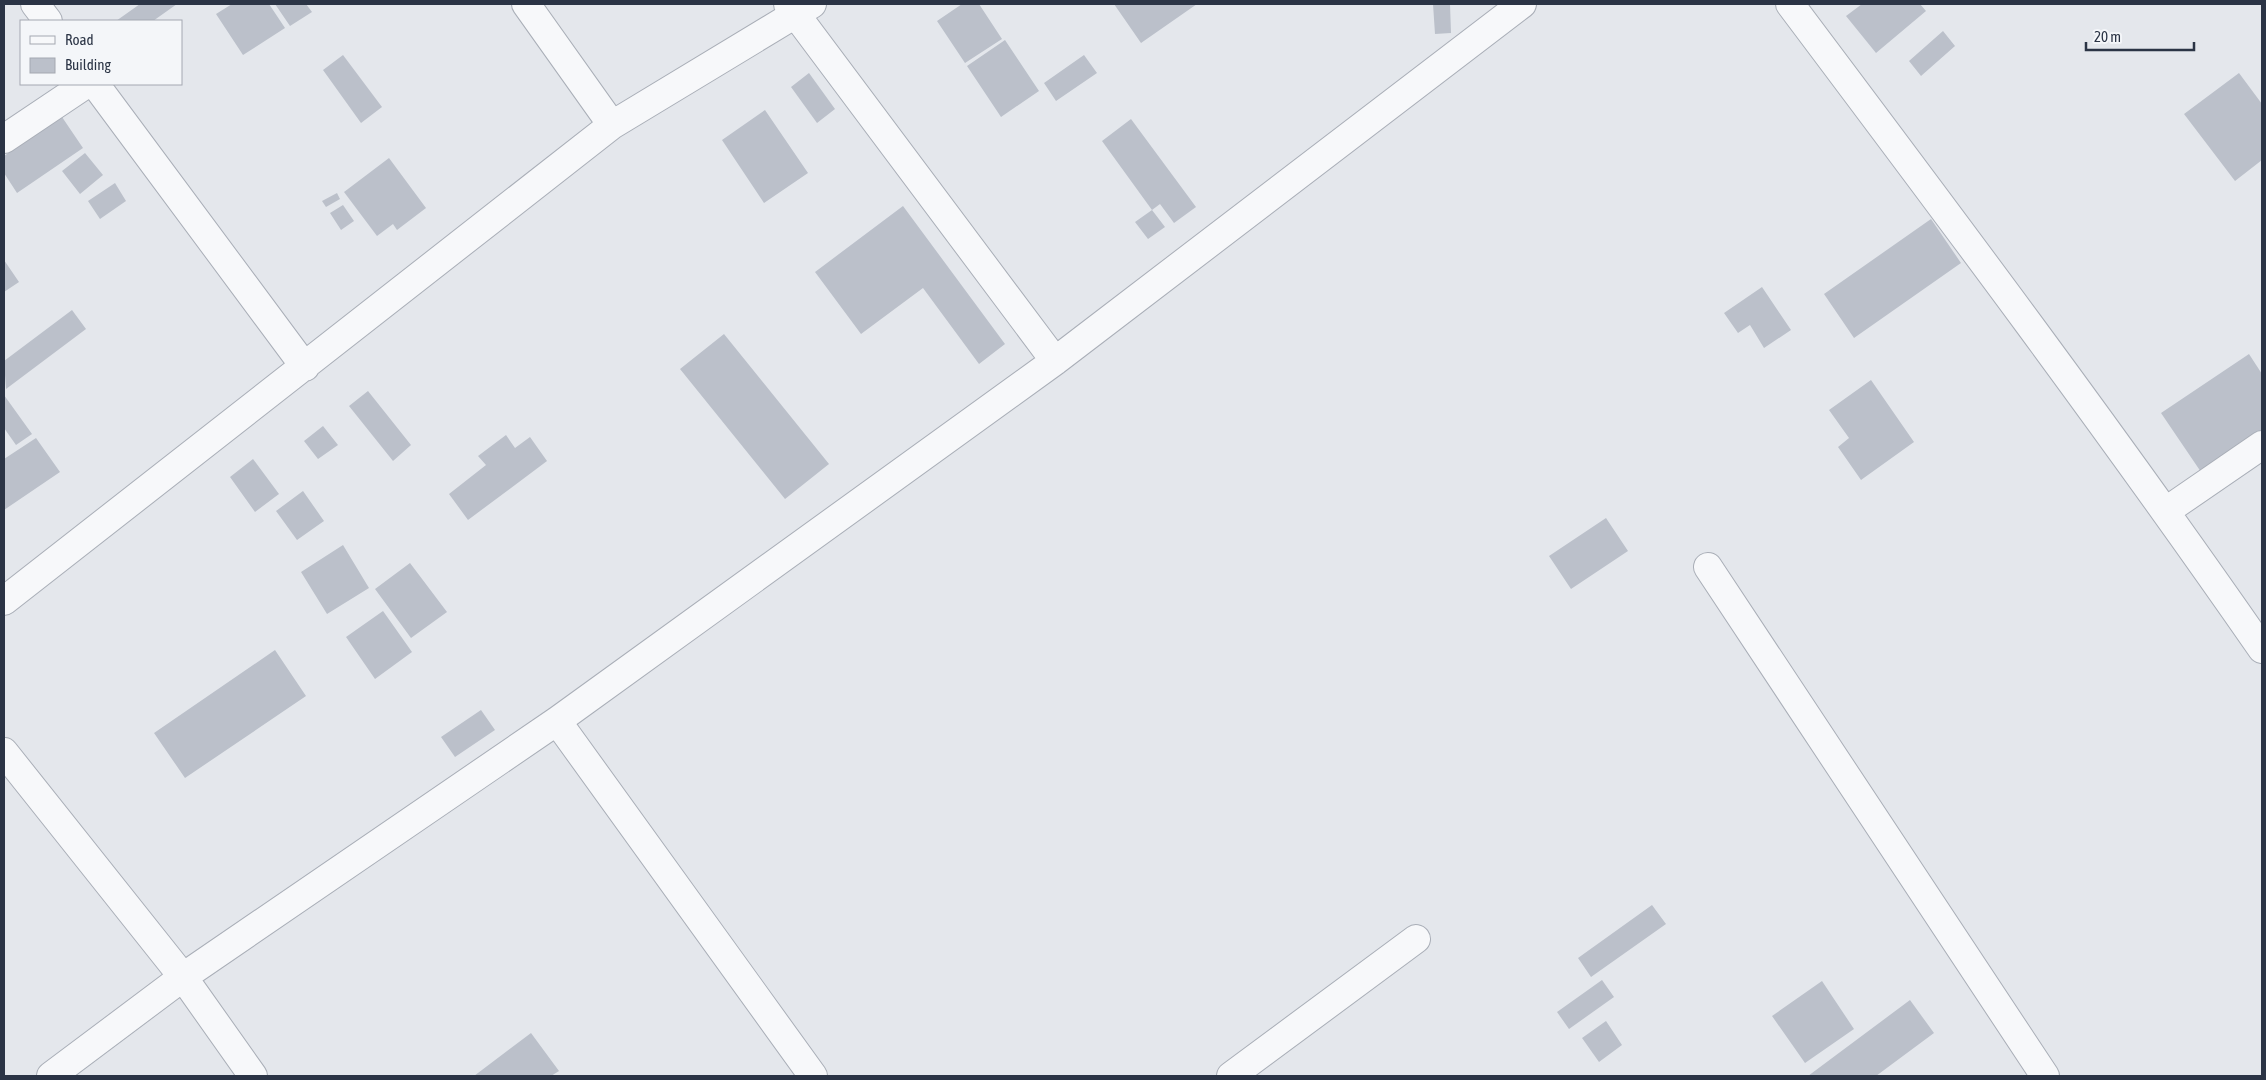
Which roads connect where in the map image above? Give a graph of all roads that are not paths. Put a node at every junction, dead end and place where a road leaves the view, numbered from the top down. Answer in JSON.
{"nodes":[{"id":1,"x":35,"y":4,"type":"edge"},
{"id":2,"x":526,"y":4,"type":"edge"},
{"id":3,"x":1522,"y":4,"type":"edge"},
{"id":4,"x":1790,"y":4,"type":"edge"},
{"id":5,"x":799,"y":7,"type":"edge"},
{"id":6,"x":47,"y":20,"type":"edge"},
{"id":7,"x":85,"y":85,"type":"edge"},
{"id":8,"x":96,"y":85,"type":"edge"},
{"id":9,"x":612,"y":126,"type":"junction"},
{"id":10,"x":4,"y":139,"type":"edge"},
{"id":11,"x":1055,"y":361,"type":"junction"},
{"id":12,"x":306,"y":367,"type":"junction"},
{"id":13,"x":2262,"y":445,"type":"edge"},
{"id":14,"x":2166,"y":511,"type":"junction"},
{"id":15,"x":1708,"y":567,"type":"dead end"},
{"id":16,"x":4,"y":601,"type":"edge"},
{"id":17,"x":2262,"y":649,"type":"edge"},
{"id":18,"x":556,"y":721,"type":"junction"},
{"id":19,"x":4,"y":752,"type":"edge"},
{"id":20,"x":1416,"y":939,"type":"dead end"},
{"id":21,"x":183,"y":977,"type":"junction"},
{"id":22,"x":51,"y":1076,"type":"edge"},
{"id":23,"x":253,"y":1076,"type":"edge"},
{"id":24,"x":813,"y":1076,"type":"edge"},
{"id":25,"x":1231,"y":1076,"type":"edge"},
{"id":26,"x":2045,"y":1076,"type":"edge"}],
"edges":[{"from":1,"to":6,"type":"street"},
{"from":2,"to":9,"type":"street"},
{"from":3,"to":11,"type":"street"},
{"from":4,"to":14,"type":"street"},
{"from":5,"to":9,"type":"street"},
{"from":5,"to":11,"type":"street"},
{"from":7,"to":10,"type":"street"},
{"from":8,"to":12,"type":"street"},
{"from":9,"to":12,"type":"street"},
{"from":11,"to":18,"type":"street"},
{"from":12,"to":16,"type":"street"},
{"from":13,"to":14,"type":"street"},
{"from":14,"to":17,"type":"street"},
{"from":15,"to":26,"type":"street"},
{"from":18,"to":21,"type":"street"},
{"from":18,"to":24,"type":"street"},
{"from":19,"to":21,"type":"street"},
{"from":20,"to":25,"type":"street"},
{"from":21,"to":22,"type":"street"},
{"from":21,"to":23,"type":"street"}]}
